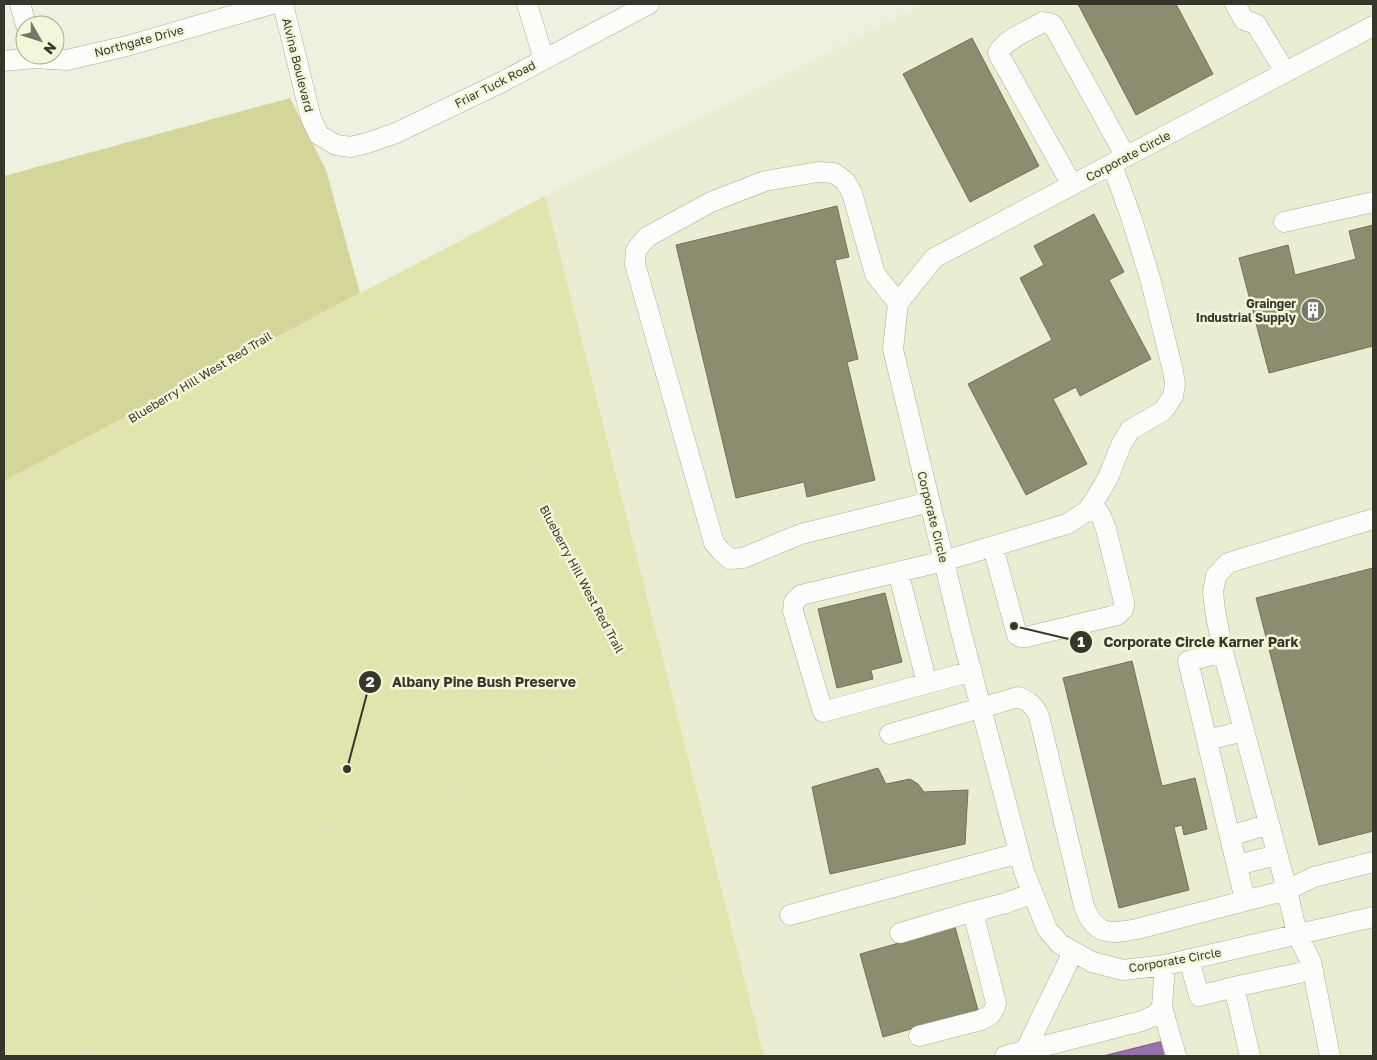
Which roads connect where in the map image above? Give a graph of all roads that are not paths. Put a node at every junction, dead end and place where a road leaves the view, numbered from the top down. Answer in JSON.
{"nodes":[{"id":1,"x":272,"y":4,"type":"edge"},
{"id":2,"x":283,"y":4,"type":"edge"},
{"id":3,"x":527,"y":4,"type":"edge"},
{"id":4,"x":649,"y":4,"type":"edge"},
{"id":5,"x":1235,"y":4,"type":"edge"},
{"id":6,"x":1373,"y":26,"type":"edge"},
{"id":7,"x":544,"y":59,"type":"junction"},
{"id":8,"x":65,"y":60,"type":"edge"},
{"id":9,"x":1285,"y":72,"type":"junction"},
{"id":10,"x":336,"y":145,"type":"joint"},
{"id":11,"x":1119,"y":160,"type":"junction"},
{"id":12,"x":1072,"y":185,"type":"junction"},
{"id":13,"x":1373,"y":202,"type":"edge"},
{"id":14,"x":1284,"y":222,"type":"dead end"},
{"id":15,"x":898,"y":303,"type":"junction"},
{"id":16,"x":930,"y":502,"type":"junction"},
{"id":17,"x":1092,"y":504,"type":"junction"},
{"id":18,"x":1373,"y":519,"type":"edge"},
{"id":19,"x":993,"y":546,"type":"junction"},
{"id":20,"x":944,"y":561,"type":"junction"},
{"id":21,"x":898,"y":572,"type":"junction"},
{"id":22,"x":1223,"y":652,"type":"junction"},
{"id":23,"x":972,"y":671,"type":"junction"},
{"id":24,"x":927,"y":684,"type":"junction"},
{"id":25,"x":981,"y":708,"type":"junction"},
{"id":26,"x":1244,"y":731,"type":"junction"},
{"id":27,"x":890,"y":734,"type":"dead end"},
{"id":28,"x":1207,"y":740,"type":"junction"},
{"id":29,"x":1269,"y":824,"type":"junction"},
{"id":30,"x":1230,"y":836,"type":"junction"},
{"id":31,"x":1020,"y":853,"type":"junction"},
{"id":32,"x":1277,"y":854,"type":"junction"},
{"id":33,"x":1373,"y":862,"type":"edge"},
{"id":34,"x":1237,"y":865,"type":"junction"},
{"id":35,"x":1287,"y":890,"type":"junction"},
{"id":36,"x":1033,"y":892,"type":"junction"},
{"id":37,"x":1246,"y":900,"type":"junction"},
{"id":38,"x":973,"y":912,"type":"junction"},
{"id":39,"x":790,"y":915,"type":"dead end"},
{"id":40,"x":1373,"y":917,"type":"edge"},
{"id":41,"x":900,"y":933,"type":"dead end"},
{"id":42,"x":1297,"y":934,"type":"junction"},
{"id":43,"x":1073,"y":952,"type":"junction"},
{"id":44,"x":1188,"y":959,"type":"junction"},
{"id":45,"x":1165,"y":964,"type":"junction"},
{"id":46,"x":1313,"y":970,"type":"junction"},
{"id":47,"x":1234,"y":987,"type":"junction"},
{"id":48,"x":1162,"y":1007,"type":"junction"},
{"id":49,"x":919,"y":1036,"type":"dead end"},
{"id":50,"x":1025,"y":1050,"type":"junction"},
{"id":51,"x":1005,"y":1056,"type":"edge"},
{"id":52,"x":1176,"y":1056,"type":"edge"},
{"id":53,"x":1250,"y":1056,"type":"edge"},
{"id":54,"x":1330,"y":1056,"type":"edge"}],
"edges":[{"from":1,"to":8,"type":"street","name":"Northgate Drive"},
{"from":2,"to":10,"type":"street","name":"Alvina Boulevard"},
{"from":3,"to":7,"type":"street"},
{"from":4,"to":7,"type":"street","name":"Friar Tuck Road"},
{"from":5,"to":9,"type":"street"},
{"from":6,"to":9,"type":"street","name":"Corporate Circle"},
{"from":7,"to":10,"type":"street","name":"Friar Tuck Road"},
{"from":9,"to":11,"type":"street","name":"Corporate Circle"},
{"from":11,"to":12,"type":"street","name":"Corporate Circle"},
{"from":11,"to":12,"type":"street"},
{"from":11,"to":17,"type":"street"},
{"from":12,"to":15,"type":"street","name":"Corporate Circle"},
{"from":13,"to":14,"type":"street"},
{"from":15,"to":16,"type":"street","name":"Corporate Circle"},
{"from":15,"to":16,"type":"street"},
{"from":16,"to":20,"type":"street","name":"Corporate Circle"},
{"from":17,"to":19,"type":"street"},
{"from":17,"to":19,"type":"street"},
{"from":18,"to":22,"type":"street"},
{"from":19,"to":20,"type":"street"},
{"from":20,"to":21,"type":"street"},
{"from":20,"to":23,"type":"street","name":"Corporate Circle"},
{"from":21,"to":24,"type":"street"},
{"from":21,"to":24,"type":"street"},
{"from":22,"to":26,"type":"street"},
{"from":22,"to":28,"type":"street"},
{"from":23,"to":24,"type":"street"},
{"from":23,"to":25,"type":"street","name":"Corporate Circle"},
{"from":25,"to":27,"type":"street"},
{"from":25,"to":31,"type":"street","name":"Corporate Circle"},
{"from":25,"to":37,"type":"street"},
{"from":26,"to":28,"type":"street"},
{"from":26,"to":29,"type":"street"},
{"from":28,"to":30,"type":"street"},
{"from":29,"to":30,"type":"street"},
{"from":29,"to":32,"type":"street"},
{"from":30,"to":34,"type":"street"},
{"from":31,"to":36,"type":"street","name":"Corporate Circle"},
{"from":31,"to":39,"type":"street"},
{"from":32,"to":34,"type":"street"},
{"from":32,"to":35,"type":"street"},
{"from":33,"to":35,"type":"street"},
{"from":34,"to":37,"type":"street"},
{"from":35,"to":37,"type":"street"},
{"from":35,"to":42,"type":"street"},
{"from":36,"to":38,"type":"street"},
{"from":36,"to":43,"type":"street","name":"Corporate Circle"},
{"from":38,"to":41,"type":"street"},
{"from":38,"to":49,"type":"street"},
{"from":40,"to":42,"type":"street","name":"Corporate Circle"},
{"from":42,"to":44,"type":"street","name":"Corporate Circle"},
{"from":42,"to":46,"type":"street"},
{"from":43,"to":45,"type":"street","name":"Corporate Circle"},
{"from":43,"to":50,"type":"street"},
{"from":44,"to":45,"type":"street","name":"Corporate Circle"},
{"from":44,"to":47,"type":"street"},
{"from":45,"to":48,"type":"street"},
{"from":46,"to":47,"type":"street"},
{"from":46,"to":54,"type":"street"},
{"from":47,"to":53,"type":"street"},
{"from":48,"to":50,"type":"street"},
{"from":48,"to":52,"type":"street"},
{"from":50,"to":51,"type":"street"}]}
